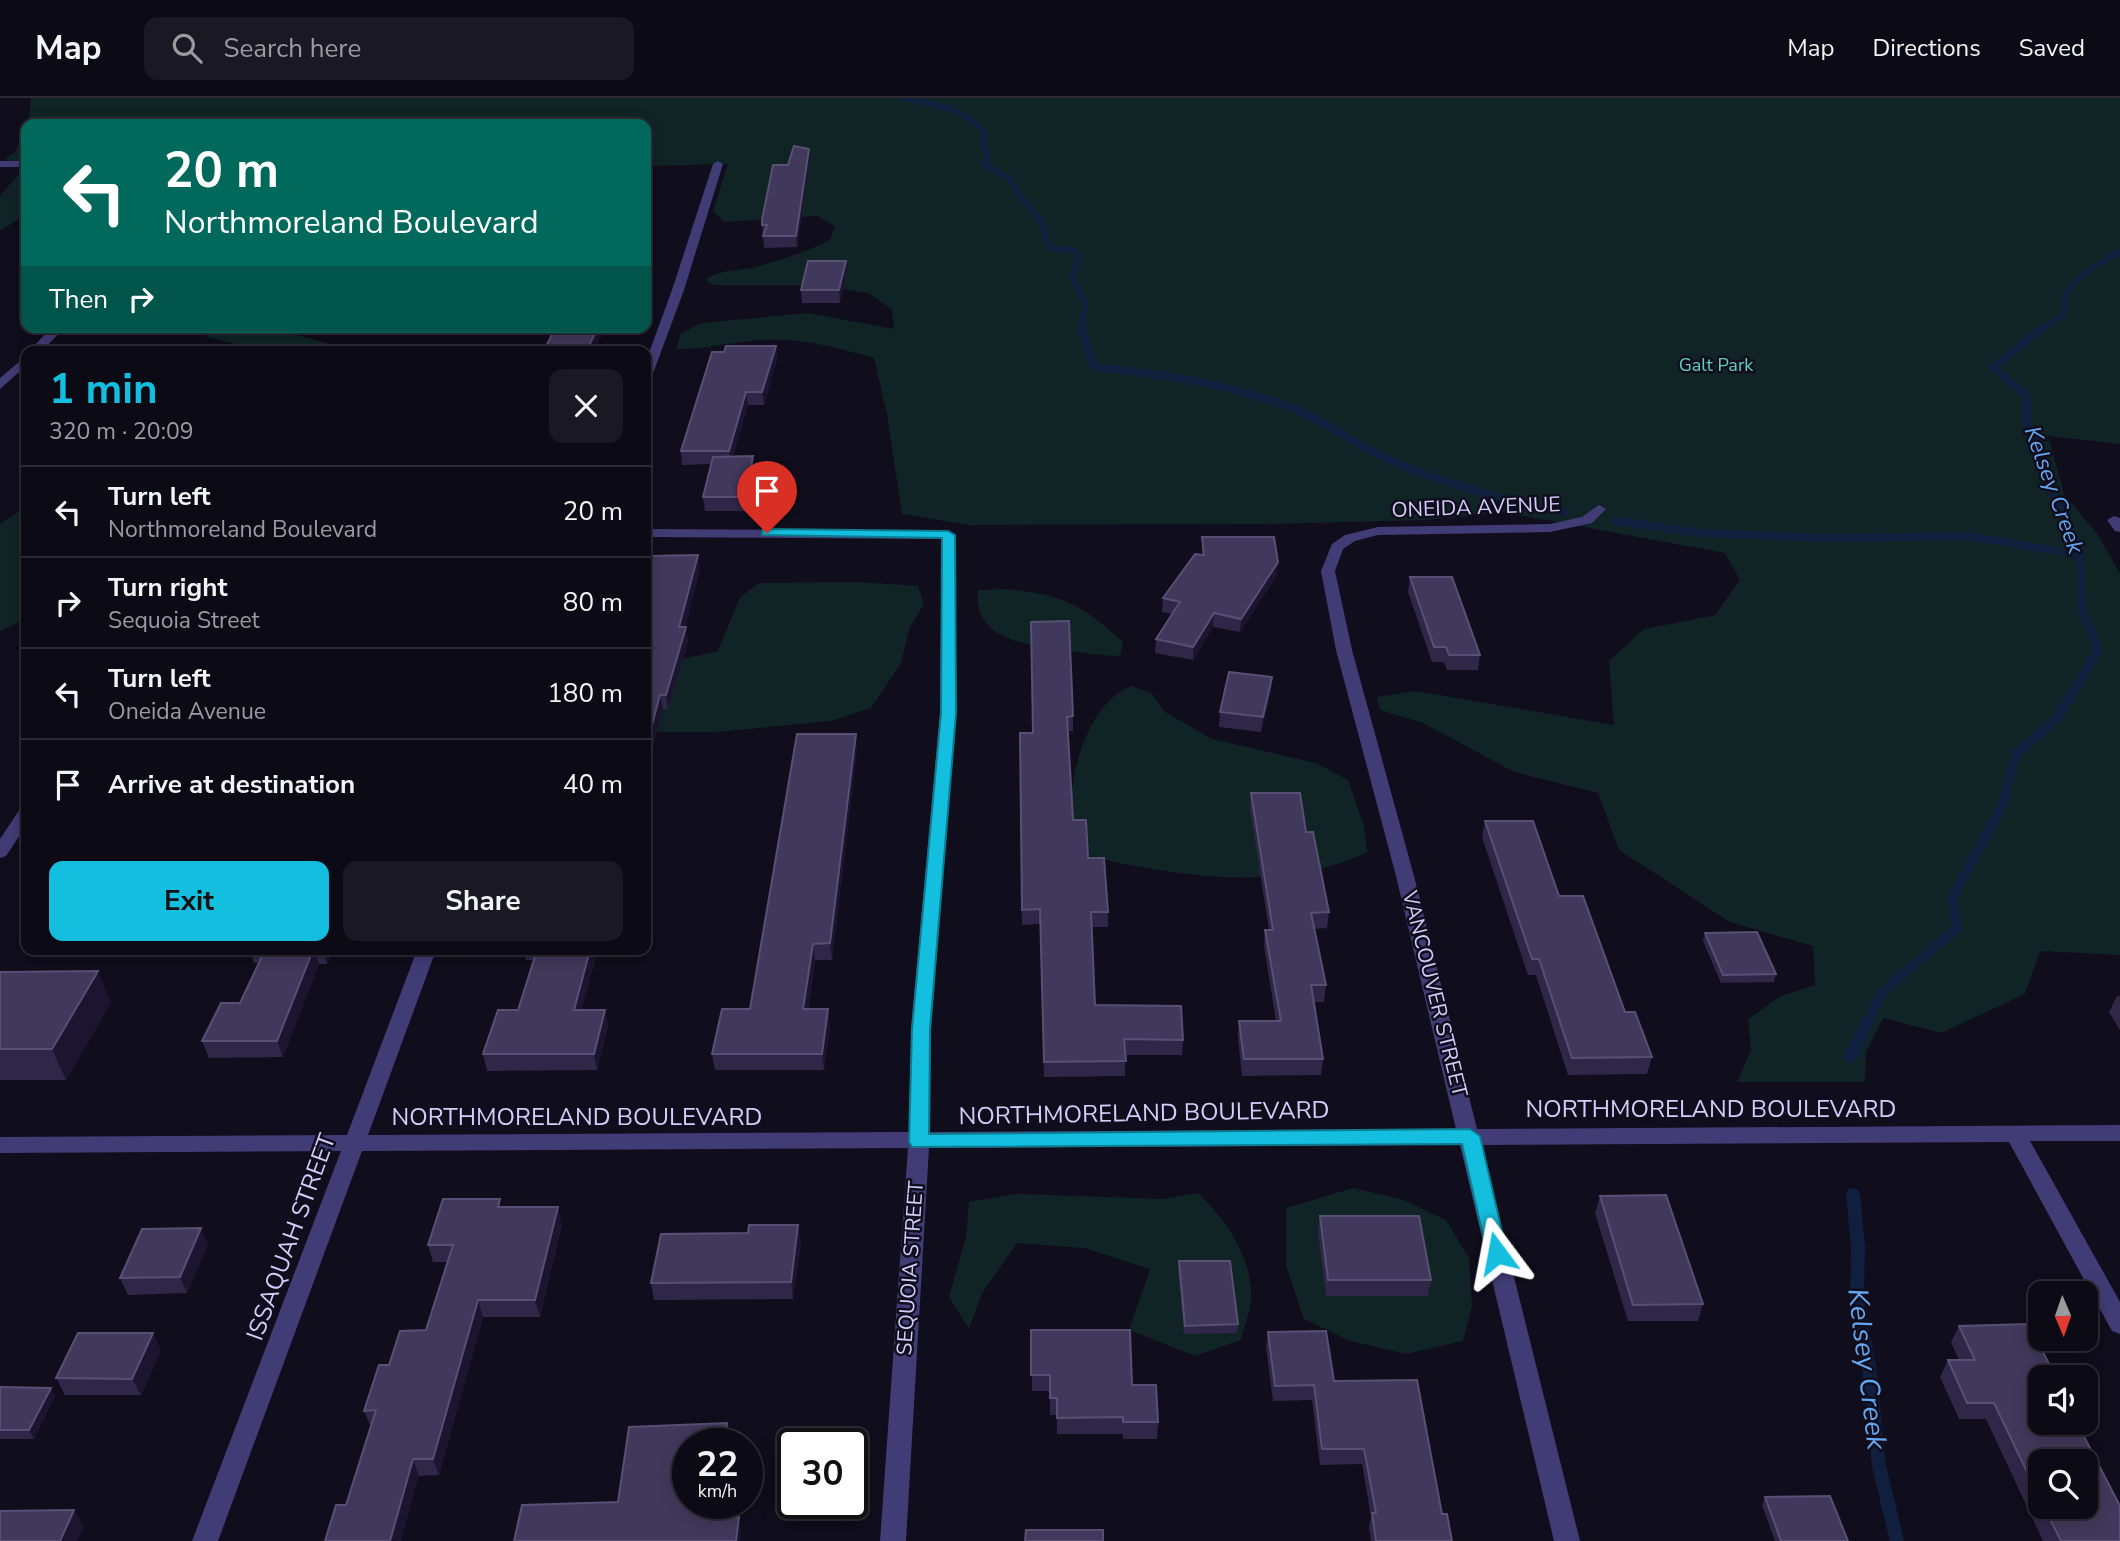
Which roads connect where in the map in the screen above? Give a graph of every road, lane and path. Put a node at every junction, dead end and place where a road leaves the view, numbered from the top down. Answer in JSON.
{"nodes":[{"id":1,"x":0,"y":164,"type":"edge"},
{"id":2,"x":21,"y":164,"type":"edge"},
{"id":3,"x":718,"y":164,"type":"dead end"},
{"id":4,"x":53,"y":333,"type":"edge"},
{"id":5,"x":40,"y":346,"type":"edge"},
{"id":6,"x":21,"y":363,"type":"edge"},
{"id":7,"x":651,"y":363,"type":"edge"},
{"id":8,"x":6,"y":373,"type":"edge"},
{"id":9,"x":0,"y":385,"type":"edge"},
{"id":10,"x":1599,"y":509,"type":"dead end"},
{"id":11,"x":651,"y":533,"type":"edge"},
{"id":12,"x":1350,"y":538,"type":"joint"},
{"id":13,"x":21,"y":820,"type":"edge"},
{"id":14,"x":0,"y":852,"type":"edge"},
{"id":15,"x":425,"y":955,"type":"edge"},
{"id":16,"x":2120,"y":1133,"type":"edge"},
{"id":17,"x":2015,"y":1134,"type":"junction"},
{"id":18,"x":1470,"y":1136,"type":"junction"},
{"id":19,"x":919,"y":1142,"type":"junction"},
{"id":20,"x":352,"y":1144,"type":"junction"},
{"id":21,"x":0,"y":1145,"type":"edge"},
{"id":22,"x":2120,"y":1324,"type":"edge"},
{"id":23,"x":205,"y":1541,"type":"edge"},
{"id":24,"x":893,"y":1541,"type":"edge"},
{"id":25,"x":1567,"y":1541,"type":"edge"}],
"edges":[{"from":1,"to":2,"type":"street"},
{"from":3,"to":7,"type":"street"},
{"from":4,"to":5,"type":"street"},
{"from":6,"to":8,"type":"street"},
{"from":8,"to":9,"type":"street"},
{"from":10,"to":12,"type":"street","name":"ONEIDA AVENUE"},
{"from":11,"to":19,"type":"street","name":"SEQUOIA STREET"},
{"from":12,"to":18,"type":"street","name":"VANCOUVER STREET"},
{"from":13,"to":14,"type":"street"},
{"from":15,"to":20,"type":"street","name":"ISSAQUAH STREET"},
{"from":16,"to":17,"type":"street","name":"NORTHMORELAND BOULEVARD"},
{"from":17,"to":18,"type":"street","name":"NORTHMORELAND BOULEVARD"},
{"from":17,"to":22,"type":"street"},
{"from":18,"to":19,"type":"street","name":"NORTHMORELAND BOULEVARD"},
{"from":18,"to":25,"type":"street","name":"VANCOUVER STREET"},
{"from":19,"to":20,"type":"street","name":"NORTHMORELAND BOULEVARD"},
{"from":19,"to":24,"type":"street","name":"SEQUOIA STREET"},
{"from":20,"to":21,"type":"street","name":"NORTHMORELAND BOULEVARD"},
{"from":20,"to":23,"type":"street","name":"ISSAQUAH STREET"}]}
